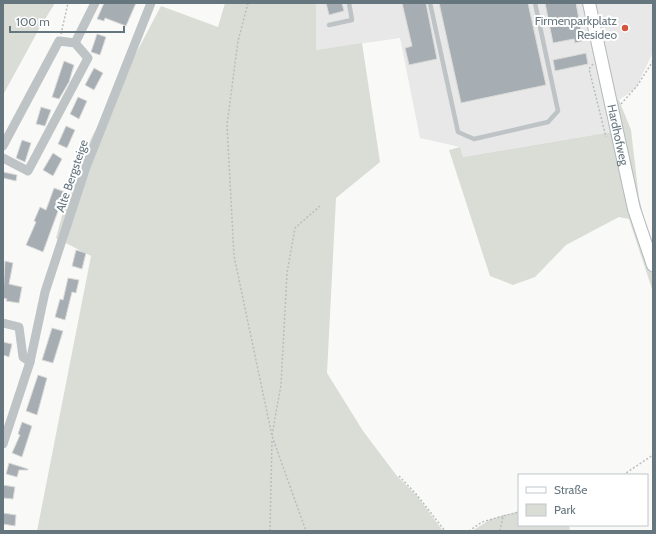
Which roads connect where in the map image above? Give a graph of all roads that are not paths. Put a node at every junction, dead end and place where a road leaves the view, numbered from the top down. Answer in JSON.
{"nodes":[{"id":1,"x":95,"y":3,"type":"edge"},
{"id":2,"x":151,"y":3,"type":"edge"},
{"id":3,"x":349,"y":3,"type":"edge"},
{"id":4,"x":430,"y":3,"type":"edge"},
{"id":5,"x":535,"y":3,"type":"edge"},
{"id":6,"x":589,"y":3,"type":"edge"},
{"id":7,"x":329,"y":25,"type":"dead end"},
{"id":8,"x":75,"y":43,"type":"junction"},
{"id":9,"x":3,"y":146,"type":"edge"},
{"id":10,"x":3,"y":158,"type":"edge"},
{"id":11,"x":653,"y":265,"type":"edge"},
{"id":12,"x":3,"y":323,"type":"edge"},
{"id":13,"x":30,"y":362,"type":"junction"},
{"id":14,"x":3,"y":444,"type":"edge"}],
"edges":[{"from":1,"to":8,"type":"street"},
{"from":2,"to":13,"type":"street","name":"Alte Bergsteige"},
{"from":3,"to":7,"type":"lane"},
{"from":4,"to":5,"type":"lane"},
{"from":6,"to":11,"type":"street","name":"Hardhofweg"},
{"from":8,"to":9,"type":"street"},
{"from":8,"to":10,"type":"street"},
{"from":12,"to":13,"type":"street"},
{"from":13,"to":14,"type":"street","name":"Alte Bergsteige"}]}
